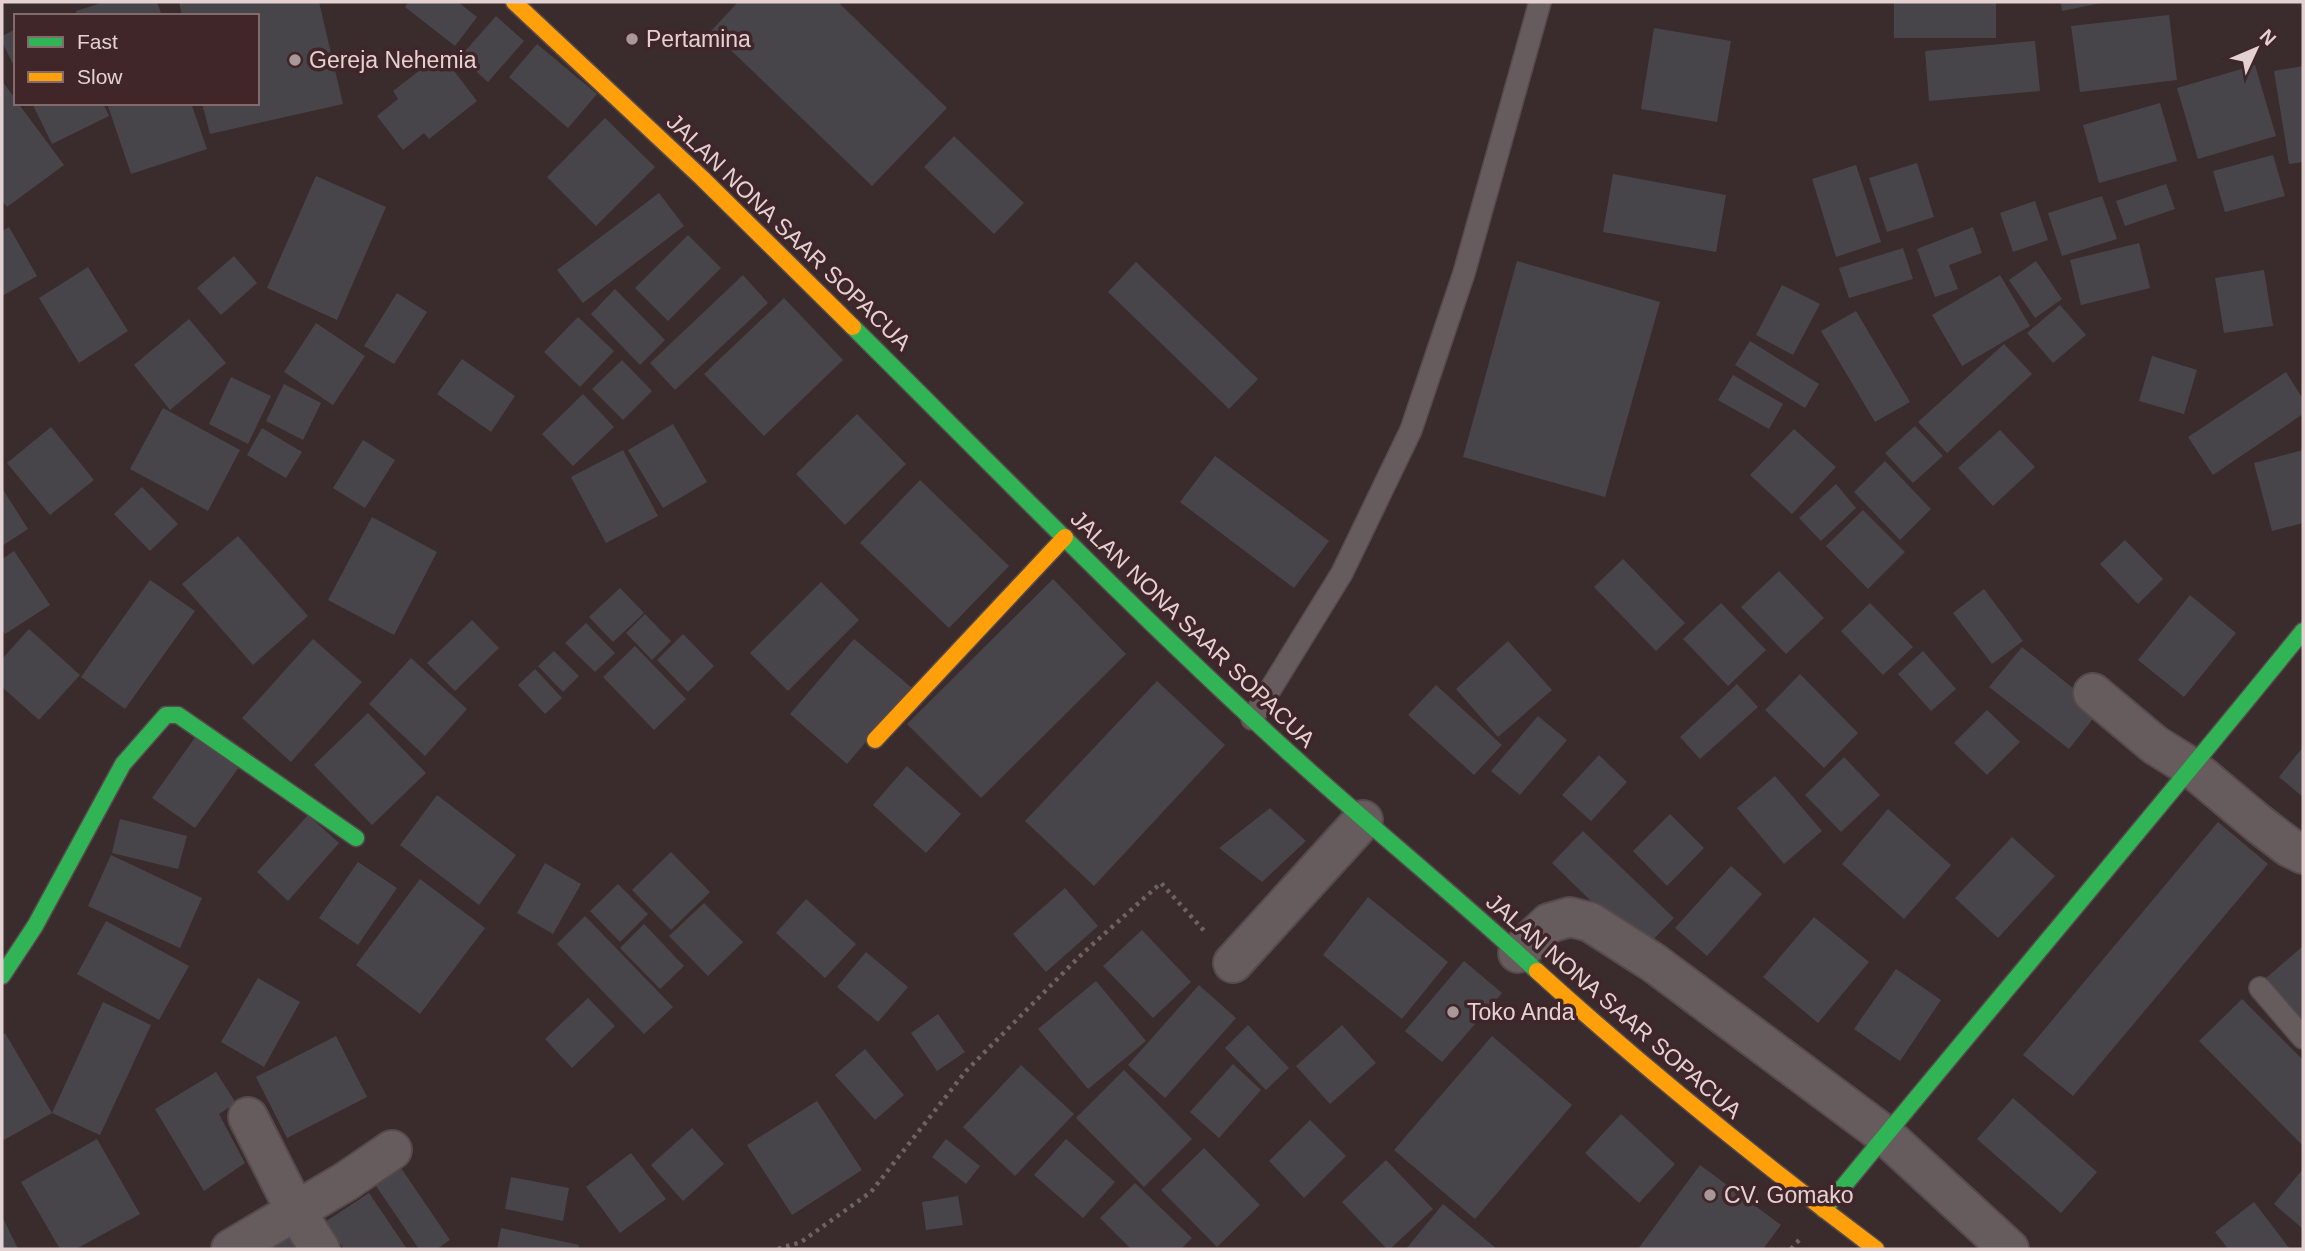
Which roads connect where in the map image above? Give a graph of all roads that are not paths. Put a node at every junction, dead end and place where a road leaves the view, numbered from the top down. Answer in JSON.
{"nodes":[{"id":1,"x":514,"y":2,"type":"edge"},
{"id":2,"x":1540,"y":2,"type":"edge"},
{"id":3,"x":1065,"y":537,"type":"junction"},
{"id":4,"x":2303,"y":631,"type":"edge"},
{"id":5,"x":2093,"y":693,"type":"dead end"},
{"id":6,"x":1252,"y":719,"type":"junction"},
{"id":7,"x":875,"y":740,"type":"dead end"},
{"id":8,"x":2192,"y":768,"type":"junction"},
{"id":9,"x":1363,"y":820,"type":"junction"},
{"id":10,"x":356,"y":838,"type":"dead end"},
{"id":11,"x":2303,"y":854,"type":"edge"},
{"id":12,"x":1518,"y":953,"type":"junction"},
{"id":13,"x":1233,"y":963,"type":"road end"},
{"id":14,"x":2,"y":976,"type":"edge"},
{"id":15,"x":2260,"y":988,"type":"dead end"},
{"id":16,"x":2303,"y":1038,"type":"edge"},
{"id":17,"x":248,"y":1117,"type":"dead end"},
{"id":18,"x":1886,"y":1136,"type":"junction"},
{"id":19,"x":392,"y":1150,"type":"dead end"},
{"id":20,"x":295,"y":1210,"type":"junction"},
{"id":21,"x":1824,"y":1210,"type":"junction"},
{"id":22,"x":231,"y":1249,"type":"edge"},
{"id":23,"x":320,"y":1249,"type":"edge"},
{"id":24,"x":1876,"y":1249,"type":"edge"},
{"id":25,"x":2008,"y":1249,"type":"edge"}],
"edges":[{"from":1,"to":3,"type":"main road","name":"JALAN NONA SAAR SOPACUA"},
{"from":2,"to":6,"type":"lane"},
{"from":3,"to":6,"type":"main road","name":"JALAN NONA SAAR SOPACUA"},
{"from":3,"to":7,"type":"main road"},
{"from":4,"to":8,"type":"main road"},
{"from":5,"to":8,"type":"street"},
{"from":6,"to":9,"type":"main road","name":"JALAN NONA SAAR SOPACUA"},
{"from":8,"to":11,"type":"street"},
{"from":8,"to":18,"type":"main road"},
{"from":9,"to":12,"type":"main road","name":"JALAN NONA SAAR SOPACUA"},
{"from":9,"to":13,"type":"street"},
{"from":10,"to":14,"type":"main road"},
{"from":12,"to":18,"type":"street"},
{"from":12,"to":21,"type":"main road","name":"JALAN NONA SAAR SOPACUA"},
{"from":15,"to":16,"type":"lane"},
{"from":17,"to":20,"type":"street"},
{"from":18,"to":21,"type":"main road"},
{"from":18,"to":25,"type":"street"},
{"from":19,"to":20,"type":"street"},
{"from":20,"to":22,"type":"street"},
{"from":20,"to":23,"type":"street"},
{"from":21,"to":24,"type":"main road","name":"JALAN NONA SAAR SOPACUA"}]}
